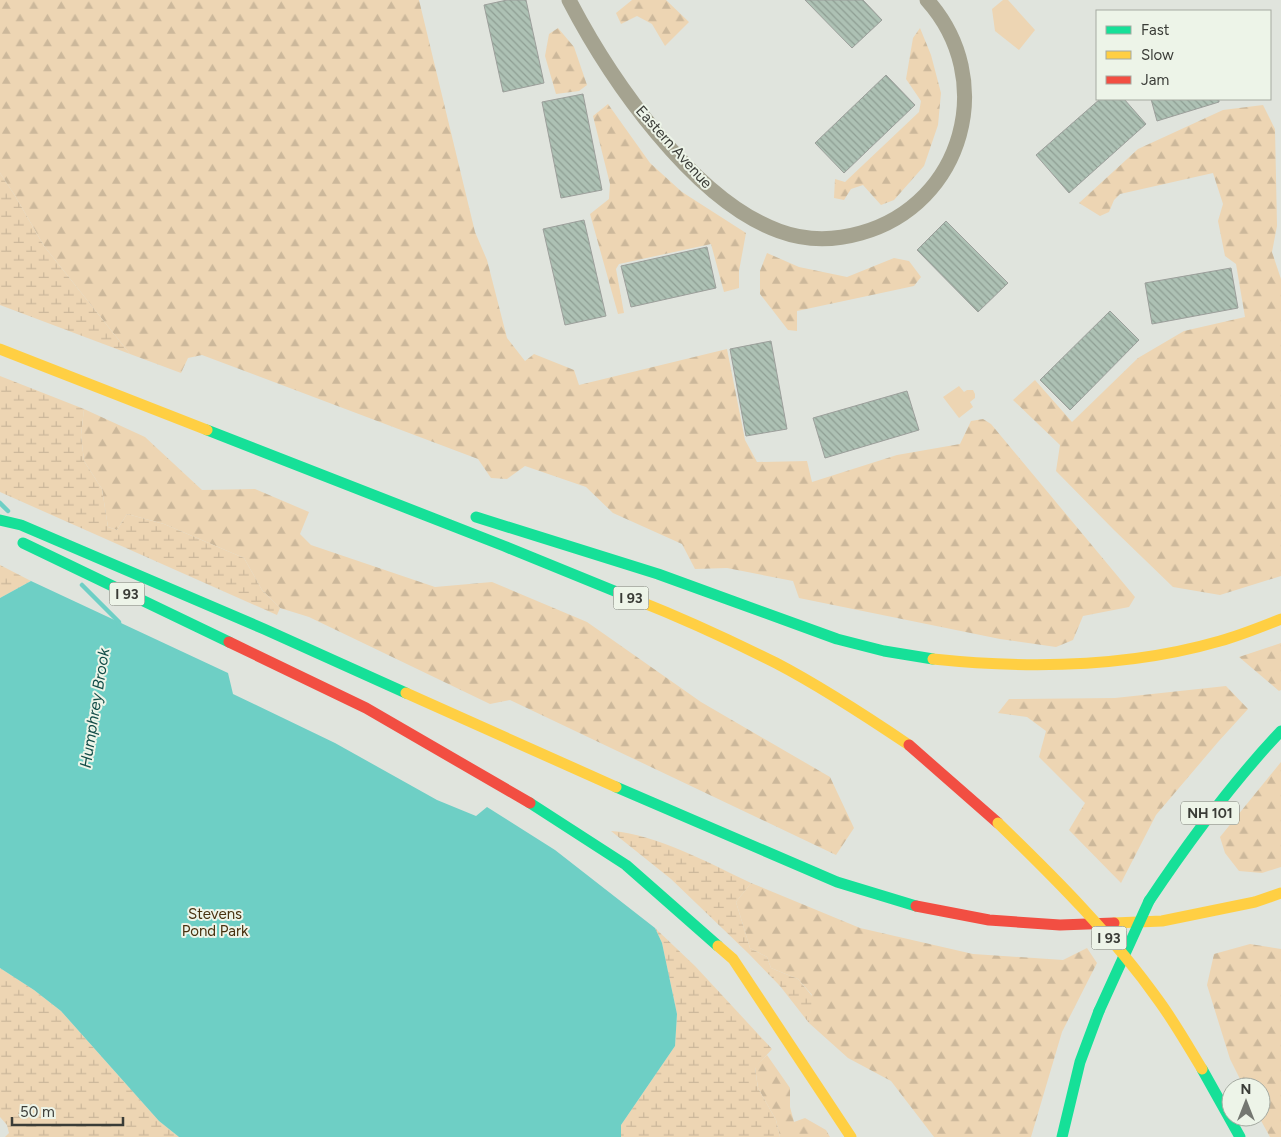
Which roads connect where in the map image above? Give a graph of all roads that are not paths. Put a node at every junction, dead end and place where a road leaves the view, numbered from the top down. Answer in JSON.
{"nodes":[{"id":1,"x":569,"y":0,"type":"edge"},
{"id":2,"x":928,"y":0,"type":"edge"},
{"id":3,"x":0,"y":349,"type":"edge"},
{"id":4,"x":228,"y":438,"type":"junction"},
{"id":5,"x":398,"y":492,"type":"dead end"},
{"id":6,"x":465,"y":514,"type":"dead end"},
{"id":7,"x":0,"y":520,"type":"edge"},
{"id":8,"x":16,"y":539,"type":"dead end"},
{"id":9,"x":1281,"y":619,"type":"edge"},
{"id":10,"x":1281,"y":731,"type":"edge"},
{"id":11,"x":1281,"y":893,"type":"edge"},
{"id":12,"x":851,"y":1137,"type":"edge"},
{"id":13,"x":1062,"y":1137,"type":"edge"},
{"id":14,"x":1240,"y":1137,"type":"edge"}],
"edges":[{"from":1,"to":2,"type":"street","name":"Eastern Avenue"},
{"from":3,"to":4,"type":"highway","number":"I 93"},
{"from":4,"to":5,"type":"highway"},
{"from":4,"to":14,"type":"highway","number":"I 93","bridge":true},
{"from":6,"to":9,"type":"highway"},
{"from":7,"to":11,"type":"highway"},
{"from":8,"to":12,"type":"highway","number":"I 93"},
{"from":10,"to":13,"type":"highway","number":"NH 101","bridge":true}]}
